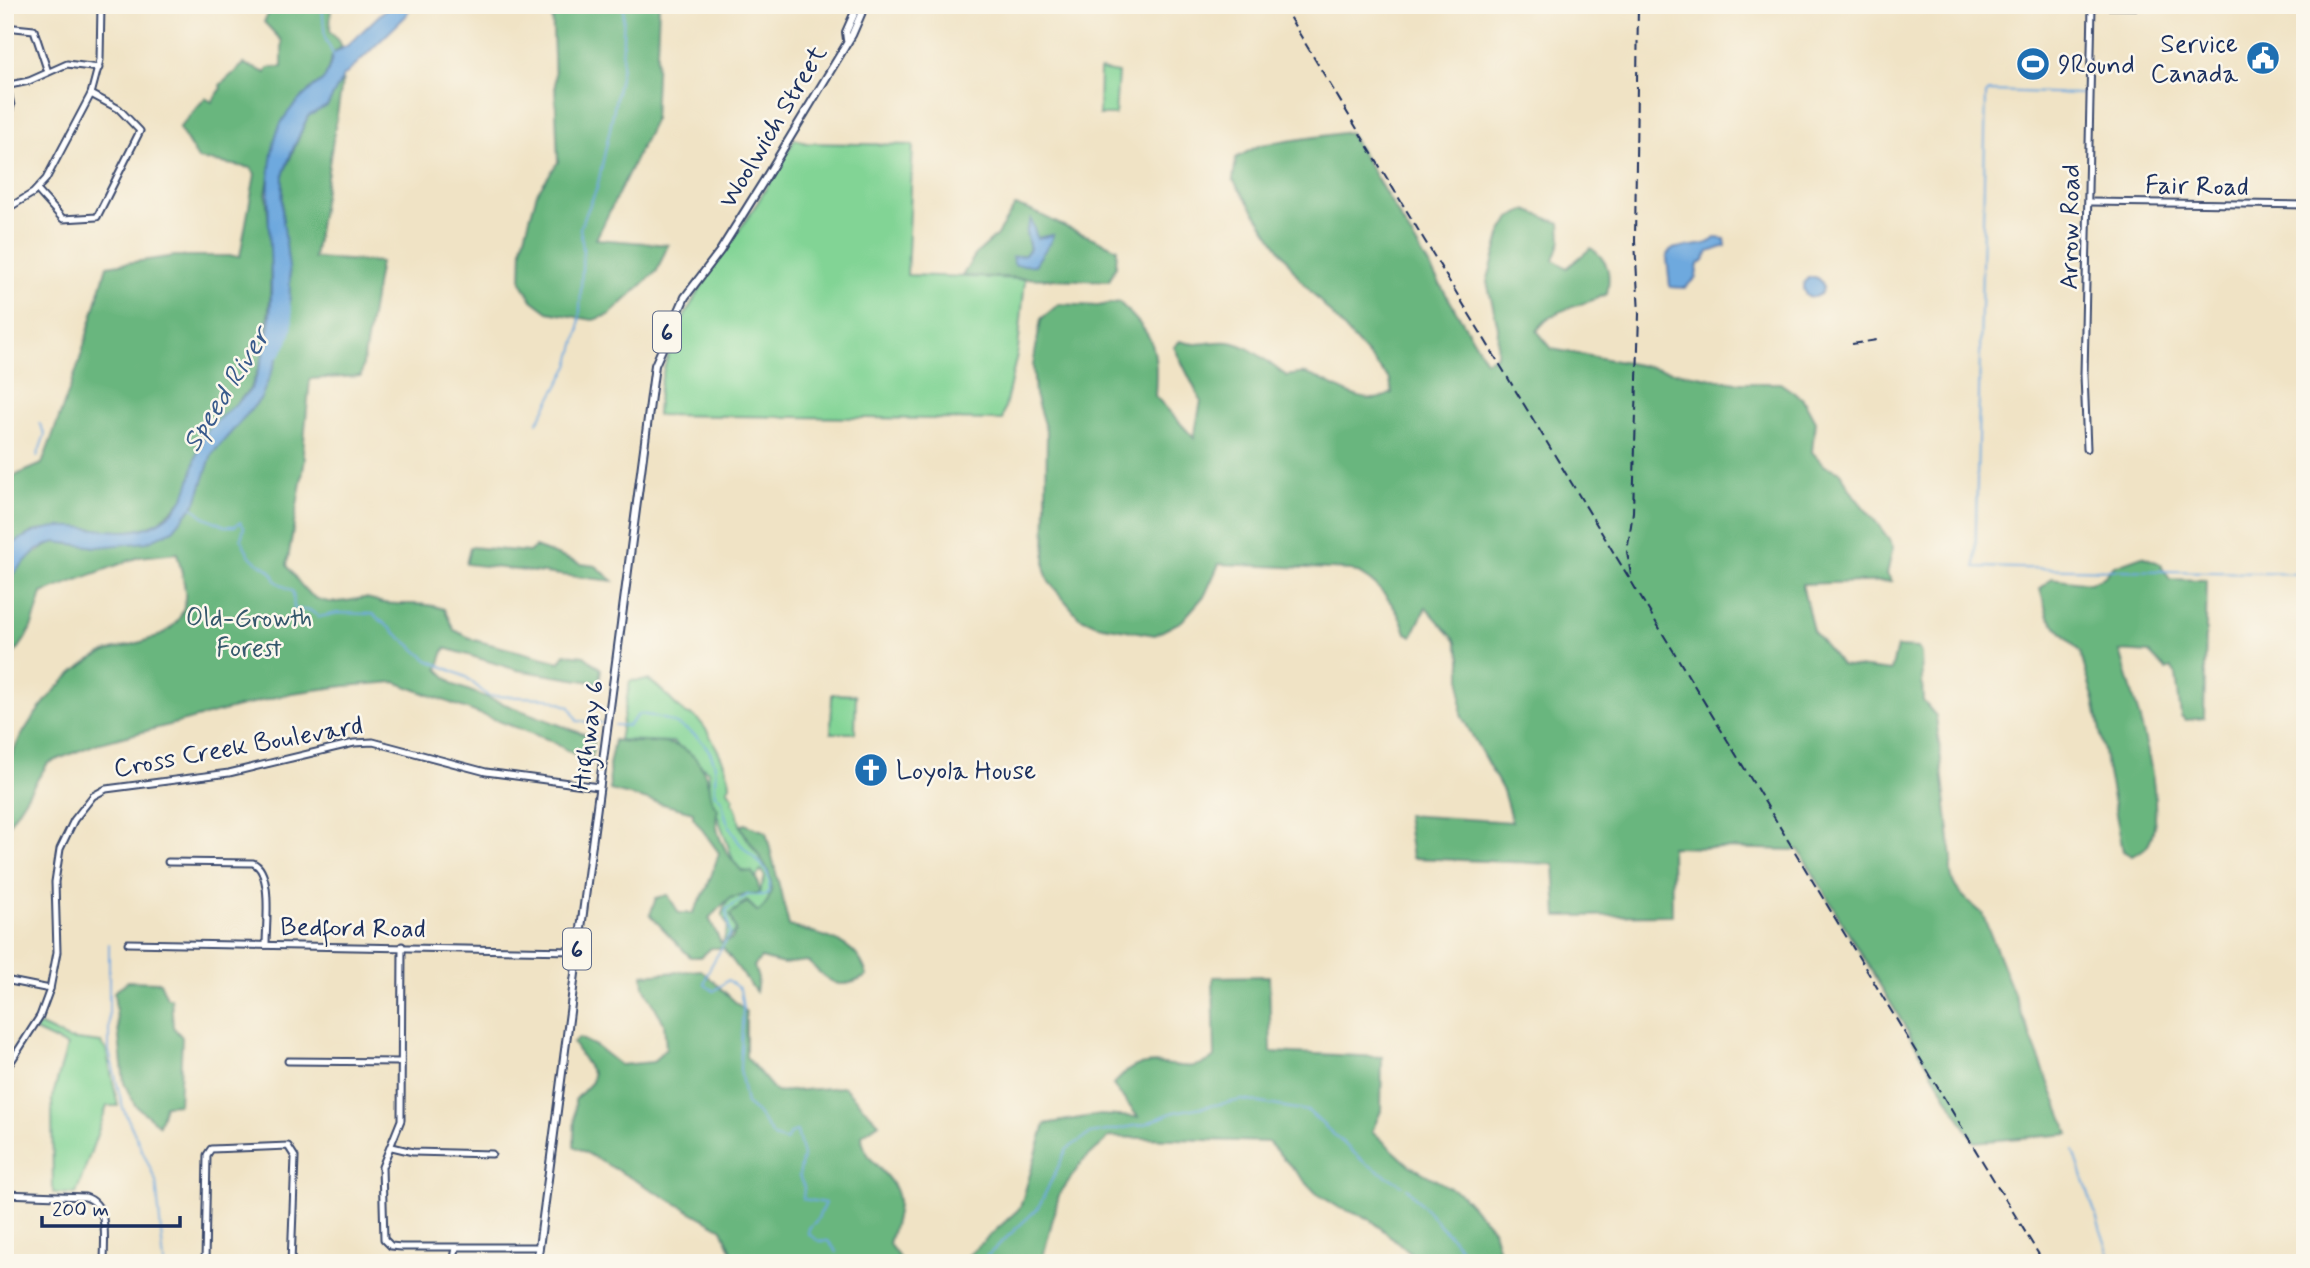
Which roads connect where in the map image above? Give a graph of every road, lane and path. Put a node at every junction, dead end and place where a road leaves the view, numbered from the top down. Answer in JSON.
{"nodes":[{"id":1,"x":101,"y":5,"type":"edge"},
{"id":2,"x":858,"y":5,"type":"edge"},
{"id":3,"x":865,"y":5,"type":"edge"},
{"id":4,"x":2036,"y":5,"type":"edge"},
{"id":5,"x":2092,"y":6,"type":"edge"},
{"id":6,"x":2305,"y":7,"type":"edge"},
{"id":7,"x":5,"y":27,"type":"edge"},
{"id":8,"x":847,"y":40,"type":"junction"},
{"id":9,"x":99,"y":68,"type":"junction"},
{"id":10,"x":48,"y":72,"type":"junction"},
{"id":11,"x":6,"y":86,"type":"edge"},
{"id":12,"x":91,"y":94,"type":"junction"},
{"id":13,"x":5,"y":127,"type":"edge"},
{"id":14,"x":37,"y":190,"type":"junction"},
{"id":15,"x":2090,"y":202,"type":"junction"},
{"id":16,"x":2305,"y":205,"type":"edge"},
{"id":17,"x":5,"y":210,"type":"edge"},
{"id":18,"x":730,"y":233,"type":"joint"},
{"id":19,"x":2087,"y":449,"type":"dead end"},
{"id":20,"x":599,"y":787,"type":"junction"},
{"id":21,"x":167,"y":862,"type":"dead end"},
{"id":22,"x":128,"y":943,"type":"dead end"},
{"id":23,"x":266,"y":945,"type":"junction"},
{"id":24,"x":402,"y":946,"type":"junction"},
{"id":25,"x":576,"y":951,"type":"junction"},
{"id":26,"x":5,"y":980,"type":"edge"},
{"id":27,"x":50,"y":989,"type":"junction"},
{"id":28,"x":288,"y":1061,"type":"dead end"},
{"id":29,"x":401,"y":1062,"type":"junction"},
{"id":30,"x":5,"y":1071,"type":"edge"},
{"id":31,"x":392,"y":1147,"type":"junction"},
{"id":32,"x":492,"y":1154,"type":"dead end"},
{"id":33,"x":5,"y":1194,"type":"edge"},
{"id":34,"x":538,"y":1247,"type":"junction"},
{"id":35,"x":456,"y":1248,"type":"junction"},
{"id":36,"x":104,"y":1263,"type":"edge"},
{"id":37,"x":205,"y":1263,"type":"edge"},
{"id":38,"x":291,"y":1263,"type":"edge"},
{"id":39,"x":453,"y":1263,"type":"edge"},
{"id":40,"x":537,"y":1263,"type":"edge"}],
"edges":[{"from":1,"to":9,"type":"street"},
{"from":2,"to":8,"type":"main road","name":"Woolwich Street"},
{"from":3,"to":8,"type":"main road","name":"Woolwich Street"},
{"from":4,"to":5,"type":"main road"},
{"from":5,"to":6,"type":"main road"},
{"from":5,"to":15,"type":"street","name":"Arrow Road"},
{"from":7,"to":10,"type":"street"},
{"from":8,"to":18,"type":"main road","name":"Woolwich Street","number":"6"},
{"from":9,"to":10,"type":"street"},
{"from":9,"to":12,"type":"street"},
{"from":10,"to":11,"type":"street"},
{"from":11,"to":13,"type":"street"},
{"from":12,"to":14,"type":"street"},
{"from":12,"to":14,"type":"street"},
{"from":14,"to":17,"type":"street"},
{"from":15,"to":16,"type":"street","name":"Fair Road"},
{"from":15,"to":19,"type":"street","name":"Arrow Road"},
{"from":18,"to":20,"type":"main road","name":"Highway 6","number":"6"},
{"from":20,"to":25,"type":"main road","name":"Highway 6","number":"6"},
{"from":20,"to":27,"type":"street","name":"Cross Creek Boulevard"},
{"from":21,"to":23,"type":"street"},
{"from":22,"to":23,"type":"street","name":"Bedford Road"},
{"from":23,"to":24,"type":"street","name":"Bedford Road"},
{"from":24,"to":25,"type":"street","name":"Bedford Road"},
{"from":24,"to":29,"type":"street"},
{"from":25,"to":34,"type":"main road","name":"Highway 6","number":"6"},
{"from":26,"to":27,"type":"street"},
{"from":27,"to":30,"type":"street","name":"Cross Creek Boulevard"},
{"from":28,"to":29,"type":"street"},
{"from":29,"to":31,"type":"street"},
{"from":31,"to":32,"type":"street"},
{"from":31,"to":35,"type":"street"},
{"from":33,"to":36,"type":"street"},
{"from":34,"to":35,"type":"street"},
{"from":34,"to":40,"type":"main road","name":"Highway 6","number":"6"},
{"from":35,"to":39,"type":"street"},
{"from":37,"to":38,"type":"street"}]}
